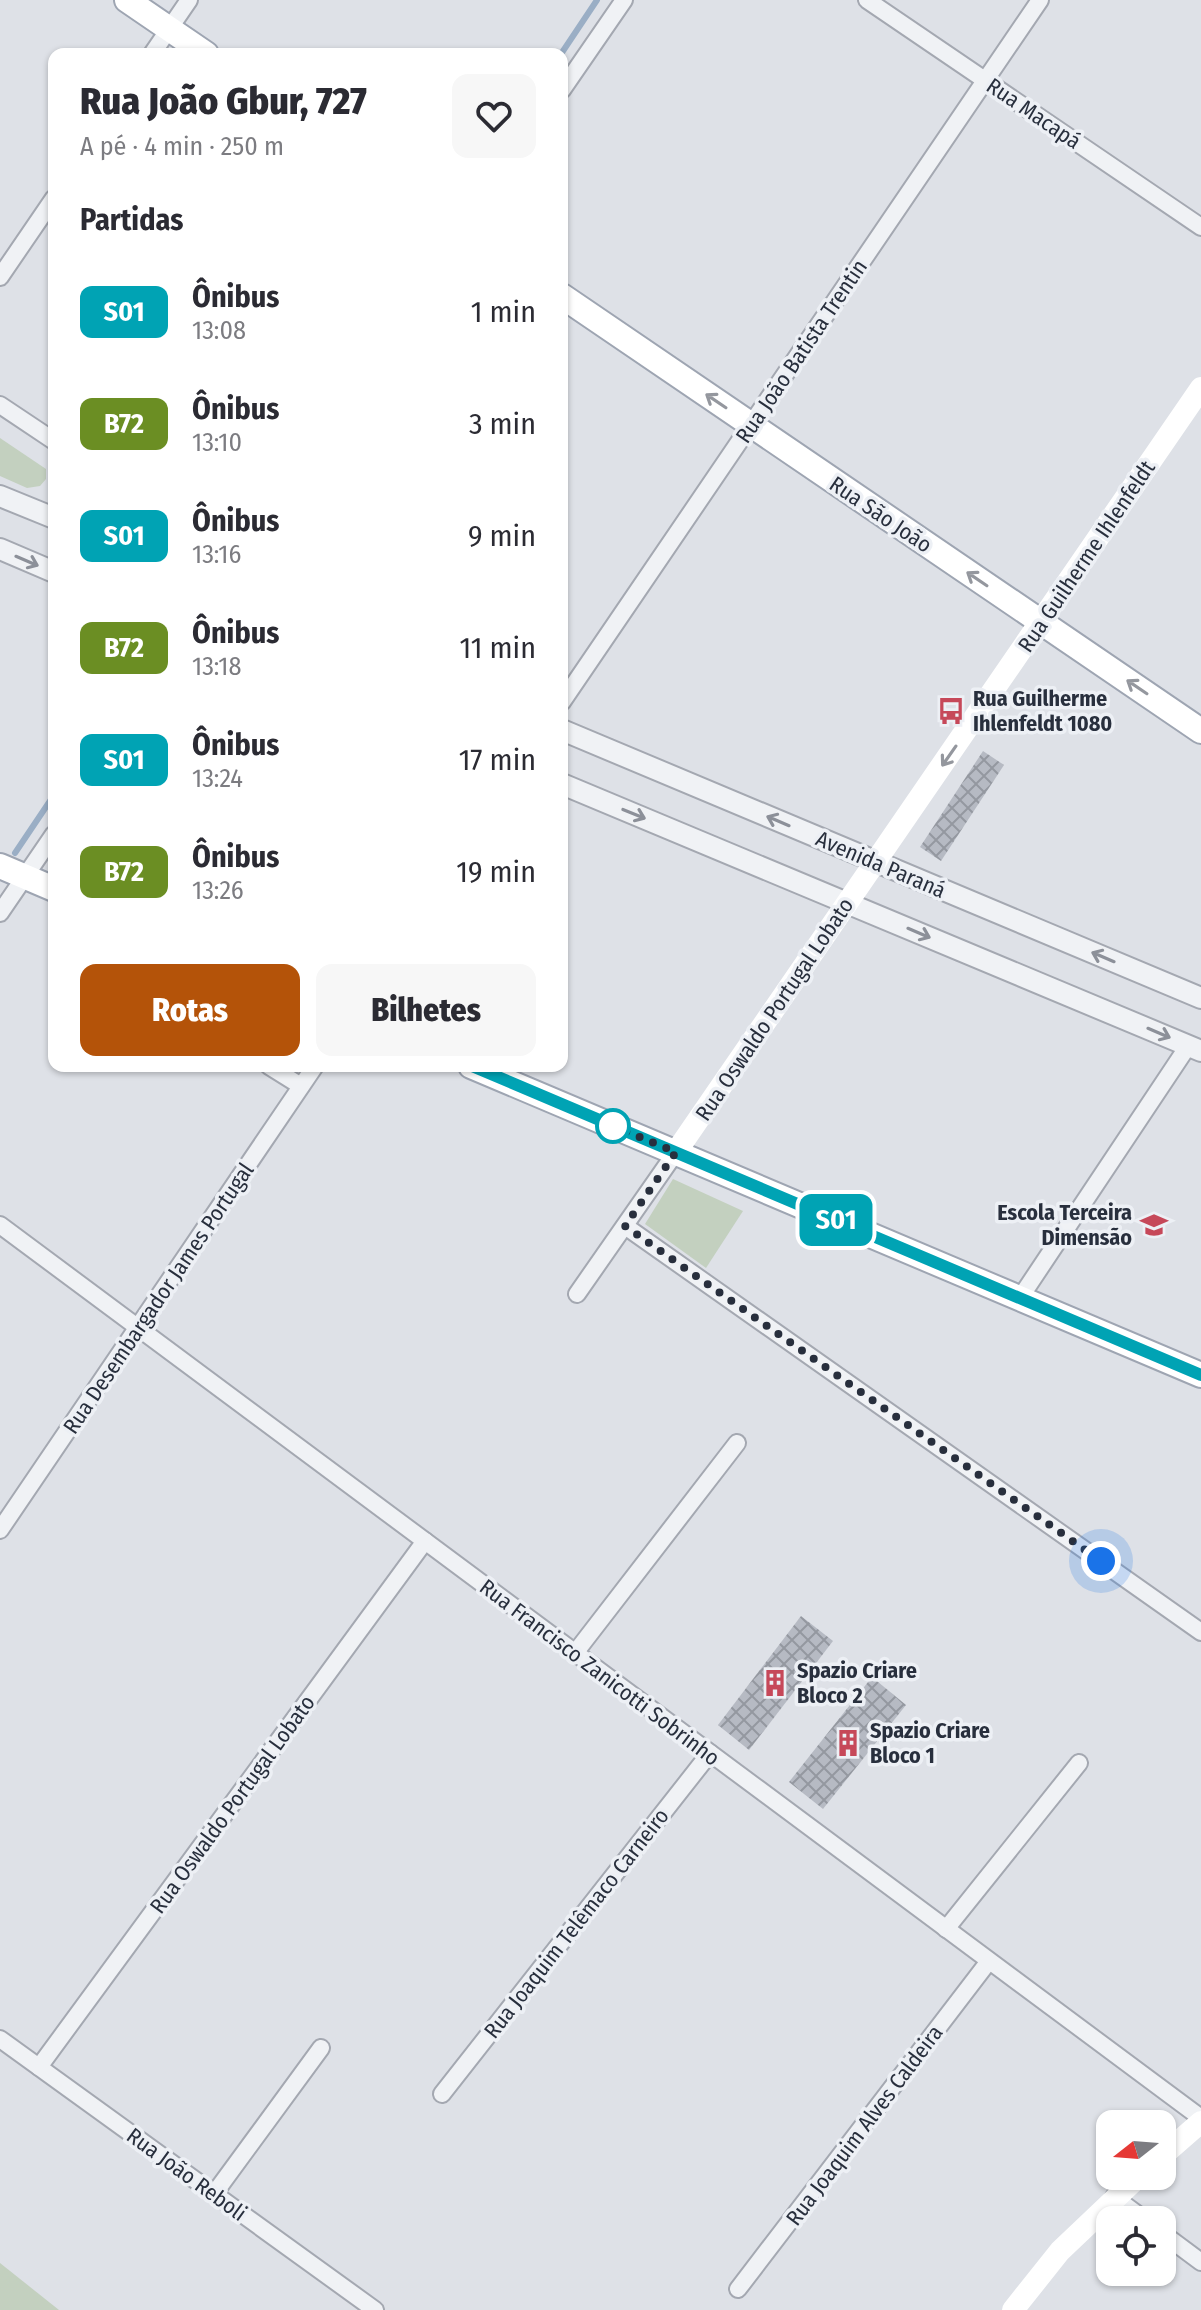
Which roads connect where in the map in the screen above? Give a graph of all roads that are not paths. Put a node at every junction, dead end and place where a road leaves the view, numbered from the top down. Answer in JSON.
{"nodes":[{"id":1,"x":127,"y":0,"type":"edge"},
{"id":2,"x":189,"y":0,"type":"edge"},
{"id":3,"x":624,"y":0,"type":"edge"},
{"id":4,"x":867,"y":0,"type":"edge"},
{"id":5,"x":1040,"y":0,"type":"edge"},
{"id":6,"x":170,"y":29,"type":"junction"},
{"id":7,"x":156,"y":48,"type":"edge"},
{"id":8,"x":197,"y":48,"type":"edge"},
{"id":9,"x":985,"y":80,"type":"junction"},
{"id":10,"x":568,"y":81,"type":"edge"},
{"id":11,"x":48,"y":207,"type":"edge"},
{"id":12,"x":1201,"y":227,"type":"edge"},
{"id":13,"x":0,"y":277,"type":"edge"},
{"id":14,"x":568,"y":300,"type":"edge"},
{"id":15,"x":1201,"y":388,"type":"edge"},
{"id":16,"x":0,"y":405,"type":"edge"},
{"id":17,"x":751,"y":425,"type":"junction"},
{"id":18,"x":48,"y":437,"type":"edge"},
{"id":19,"x":0,"y":496,"type":"edge"},
{"id":20,"x":48,"y":516,"type":"edge"},
{"id":21,"x":0,"y":549,"type":"edge"},
{"id":22,"x":48,"y":569,"type":"edge"},
{"id":23,"x":1041,"y":622,"type":"junction"},
{"id":24,"x":568,"y":693,"type":"edge"},
{"id":25,"x":1201,"y":731,"type":"edge"},
{"id":26,"x":568,"y":733,"type":"edge"},
{"id":27,"x":568,"y":786,"type":"edge"},
{"id":28,"x":48,"y":843,"type":"edge"},
{"id":29,"x":876,"y":862,"type":"junction"},
{"id":30,"x":0,"y":866,"type":"edge"},
{"id":31,"x":25,"y":877,"type":"junction"},
{"id":32,"x":861,"y":882,"type":"joint"},
{"id":33,"x":48,"y":887,"type":"edge"},
{"id":34,"x":847,"y":902,"type":"junction"},
{"id":35,"x":0,"y":913,"type":"edge"},
{"id":36,"x":1201,"y":998,"type":"edge"},
{"id":37,"x":1194,"y":1048,"type":"edge"},
{"id":38,"x":279,"y":1072,"type":"edge"},
{"id":39,"x":311,"y":1072,"type":"edge"},
{"id":40,"x":485,"y":1072,"type":"edge"},
{"id":41,"x":301,"y":1086,"type":"junction"},
{"id":42,"x":676,"y":1152,"type":"junction"},
{"id":43,"x":0,"y":1225,"type":"edge"},
{"id":44,"x":625,"y":1226,"type":"junction"},
{"id":45,"x":577,"y":1294,"type":"dead end"},
{"id":46,"x":1020,"y":1298,"type":"junction"},
{"id":47,"x":137,"y":1328,"type":"junction"},
{"id":48,"x":1201,"y":1375,"type":"edge"},
{"id":49,"x":737,"y":1443,"type":"dead end"},
{"id":50,"x":0,"y":1530,"type":"edge"},
{"id":51,"x":425,"y":1541,"type":"junction"},
{"id":52,"x":1201,"y":1632,"type":"edge"},
{"id":53,"x":575,"y":1653,"type":"junction"},
{"id":54,"x":710,"y":1753,"type":"junction"},
{"id":55,"x":1079,"y":1763,"type":"dead end"},
{"id":56,"x":946,"y":1929,"type":"junction"},
{"id":57,"x":989,"y":1961,"type":"junction"},
{"id":58,"x":0,"y":2039,"type":"edge"},
{"id":59,"x":321,"y":2048,"type":"dead end"},
{"id":60,"x":39,"y":2067,"type":"junction"},
{"id":61,"x":442,"y":2094,"type":"dead end"},
{"id":62,"x":1201,"y":2120,"type":"edge"},
{"id":63,"x":1176,"y":2143,"type":"edge"},
{"id":64,"x":1122,"y":2190,"type":"edge"},
{"id":65,"x":214,"y":2194,"type":"junction"},
{"id":66,"x":1114,"y":2197,"type":"junction"},
{"id":67,"x":1126,"y":2206,"type":"edge"},
{"id":68,"x":1176,"y":2243,"type":"edge"},
{"id":69,"x":1201,"y":2262,"type":"edge"},
{"id":70,"x":738,"y":2289,"type":"dead end"},
{"id":71,"x":375,"y":2310,"type":"edge"},
{"id":72,"x":1013,"y":2310,"type":"edge"}],
"edges":[{"from":1,"to":6,"type":"main road"},
{"from":2,"to":6,"type":"street"},
{"from":3,"to":10,"type":"street"},
{"from":4,"to":9,"type":"street","name":"Rua Macapá"},
{"from":5,"to":9,"type":"street","name":"Rua João Batista Trentin"},
{"from":6,"to":7,"type":"street"},
{"from":6,"to":8,"type":"main road"},
{"from":9,"to":12,"type":"street","name":"Rua Macapá"},
{"from":9,"to":17,"type":"street","name":"Rua João Batista Trentin"},
{"from":11,"to":13,"type":"street"},
{"from":17,"to":14,"type":"main road","name":"Rua São João","one_way":true},
{"from":15,"to":23,"type":"main road","name":"Rua Guilherme Ihlenfeldt"},
{"from":16,"to":18,"type":"street"},
{"from":23,"to":17,"type":"main road","name":"Rua São João","one_way":true},
{"from":17,"to":24,"type":"street","name":"Rua João Batista Trentin"},
{"from":19,"to":20,"type":"street"},
{"from":21,"to":22,"type":"street","one_way":true},
{"from":25,"to":23,"type":"main road","name":"Rua São João","one_way":true},
{"from":23,"to":29,"type":"main road","name":"Rua Guilherme Ihlenfeldt","one_way":true},
{"from":29,"to":26,"type":"street","name":"Avenida Paraná","one_way":true},
{"from":27,"to":34,"type":"street","one_way":true},
{"from":28,"to":31,"type":"street"},
{"from":29,"to":32,"type":"main road","name":"Rua Guilherme Ihlenfeldt"},
{"from":36,"to":29,"type":"street","name":"Avenida Paraná","one_way":true},
{"from":30,"to":31,"type":"main road"},
{"from":31,"to":33,"type":"main road"},
{"from":31,"to":35,"type":"street"},
{"from":32,"to":34,"type":"main road","name":"Rua Oswaldo Portugal Lobato"},
{"from":34,"to":37,"type":"street","one_way":true},
{"from":34,"to":42,"type":"main road","name":"Rua Oswaldo Portugal Lobato"},
{"from":37,"to":46,"type":"street"},
{"from":38,"to":41,"type":"street"},
{"from":39,"to":41,"type":"street","name":"Rua Desembargador James Portugal"},
{"from":40,"to":42,"type":"main road"},
{"from":41,"to":47,"type":"street","name":"Rua Desembargador James Portugal"},
{"from":42,"to":44,"type":"street","name":"Rua Oswaldo Portugal Lobato"},
{"from":42,"to":46,"type":"main road"},
{"from":43,"to":47,"type":"street","name":"Rua Francisco Zanicotti Sobrinho"},
{"from":44,"to":45,"type":"street","name":"Rua Oswaldo Portugal Lobato"},
{"from":44,"to":52,"type":"street"},
{"from":46,"to":48,"type":"main road"},
{"from":47,"to":50,"type":"street","name":"Rua Desembargador James Portugal"},
{"from":47,"to":51,"type":"street","name":"Rua Francisco Zanicotti Sobrinho"},
{"from":49,"to":53,"type":"street"},
{"from":51,"to":53,"type":"street","name":"Rua Francisco Zanicotti Sobrinho"},
{"from":51,"to":60,"type":"street","name":"Rua Oswaldo Portugal Lobato"},
{"from":53,"to":54,"type":"street","name":"Rua Francisco Zanicotti Sobrinho"},
{"from":54,"to":56,"type":"street","name":"Rua Francisco Zanicotti Sobrinho"},
{"from":54,"to":61,"type":"street","name":"Rua Joaquim Telêmaco Carneiro"},
{"from":55,"to":56,"type":"street"},
{"from":56,"to":57,"type":"street","name":"Rua Francisco Zanicotti Sobrinho"},
{"from":57,"to":62,"type":"street","name":"Rua Francisco Zanicotti Sobrinho"},
{"from":57,"to":70,"type":"street","name":"Rua Joaquim Alves Caldeira"},
{"from":58,"to":60,"type":"street","name":"Rua João Reboli"},
{"from":59,"to":65,"type":"street"},
{"from":60,"to":65,"type":"street","name":"Rua João Reboli"},
{"from":62,"to":63,"type":"main road"},
{"from":64,"to":66,"type":"main road"},
{"from":65,"to":71,"type":"street","name":"Rua João Reboli"},
{"from":66,"to":67,"type":"street"},
{"from":66,"to":72,"type":"main road"},
{"from":68,"to":69,"type":"street"}]}
